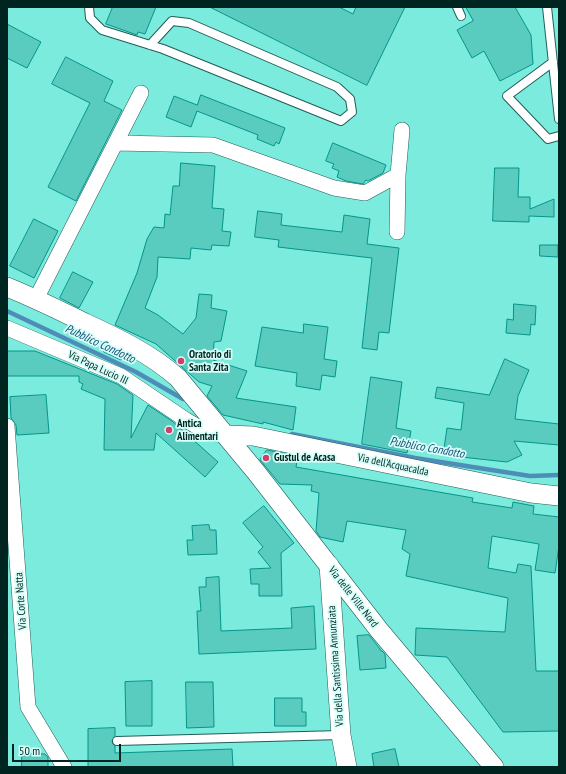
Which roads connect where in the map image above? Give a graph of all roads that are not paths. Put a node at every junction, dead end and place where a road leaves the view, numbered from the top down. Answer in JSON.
{"nodes":[{"id":1,"x":90,"y":7,"type":"edge"},
{"id":2,"x":457,"y":7,"type":"edge"},
{"id":3,"x":546,"y":7,"type":"edge"},
{"id":4,"x":461,"y":16,"type":"dead end"},
{"id":5,"x":150,"y":45,"type":"junction"},
{"id":6,"x":553,"y":62,"type":"junction"},
{"id":7,"x":141,"y":93,"type":"dead end"},
{"id":8,"x":559,"y":119,"type":"edge"},
{"id":9,"x":402,"y":130,"type":"dead end"},
{"id":10,"x":559,"y":136,"type":"edge"},
{"id":11,"x":116,"y":143,"type":"junction"},
{"id":12,"x":398,"y":175,"type":"junction"},
{"id":13,"x":397,"y":232,"type":"dead end"},
{"id":14,"x":7,"y":287,"type":"edge"},
{"id":15,"x":36,"y":299,"type":"junction"},
{"id":16,"x":7,"y":328,"type":"edge"},
{"id":17,"x":7,"y":426,"type":"edge"},
{"id":18,"x":221,"y":429,"type":"junction"},
{"id":19,"x":559,"y":496,"type":"edge"},
{"id":20,"x":329,"y":565,"type":"junction"},
{"id":21,"x":341,"y":735,"type":"junction"},
{"id":22,"x":117,"y":741,"type":"dead end"},
{"id":23,"x":64,"y":767,"type":"edge"},
{"id":24,"x":347,"y":767,"type":"edge"},
{"id":25,"x":494,"y":767,"type":"edge"}],
"edges":[{"from":1,"to":5,"type":"lane"},
{"from":2,"to":4,"type":"lane"},
{"from":3,"to":6,"type":"lane"},
{"from":5,"to":5,"type":"lane"},
{"from":6,"to":8,"type":"lane"},
{"from":6,"to":10,"type":"lane"},
{"from":7,"to":11,"type":"street"},
{"from":9,"to":12,"type":"street"},
{"from":11,"to":12,"type":"street"},
{"from":11,"to":15,"type":"street"},
{"from":12,"to":13,"type":"street"},
{"from":14,"to":15,"type":"street"},
{"from":15,"to":18,"type":"street","name":"Via delle Ville Nord"},
{"from":16,"to":18,"type":"street","name":"Via Papa Lucio III"},
{"from":17,"to":23,"type":"street","name":"Via Corte Natta"},
{"from":18,"to":19,"type":"street","name":"Via dell'Acquacalda"},
{"from":18,"to":20,"type":"street","name":"Via delle Ville Nord"},
{"from":20,"to":21,"type":"street","name":"Via della Santissima Annunziata"},
{"from":20,"to":25,"type":"street","name":"Via delle Ville Nord"},
{"from":21,"to":22,"type":"lane"},
{"from":21,"to":24,"type":"street","name":"Via della Santissima Annunziata"}]}
